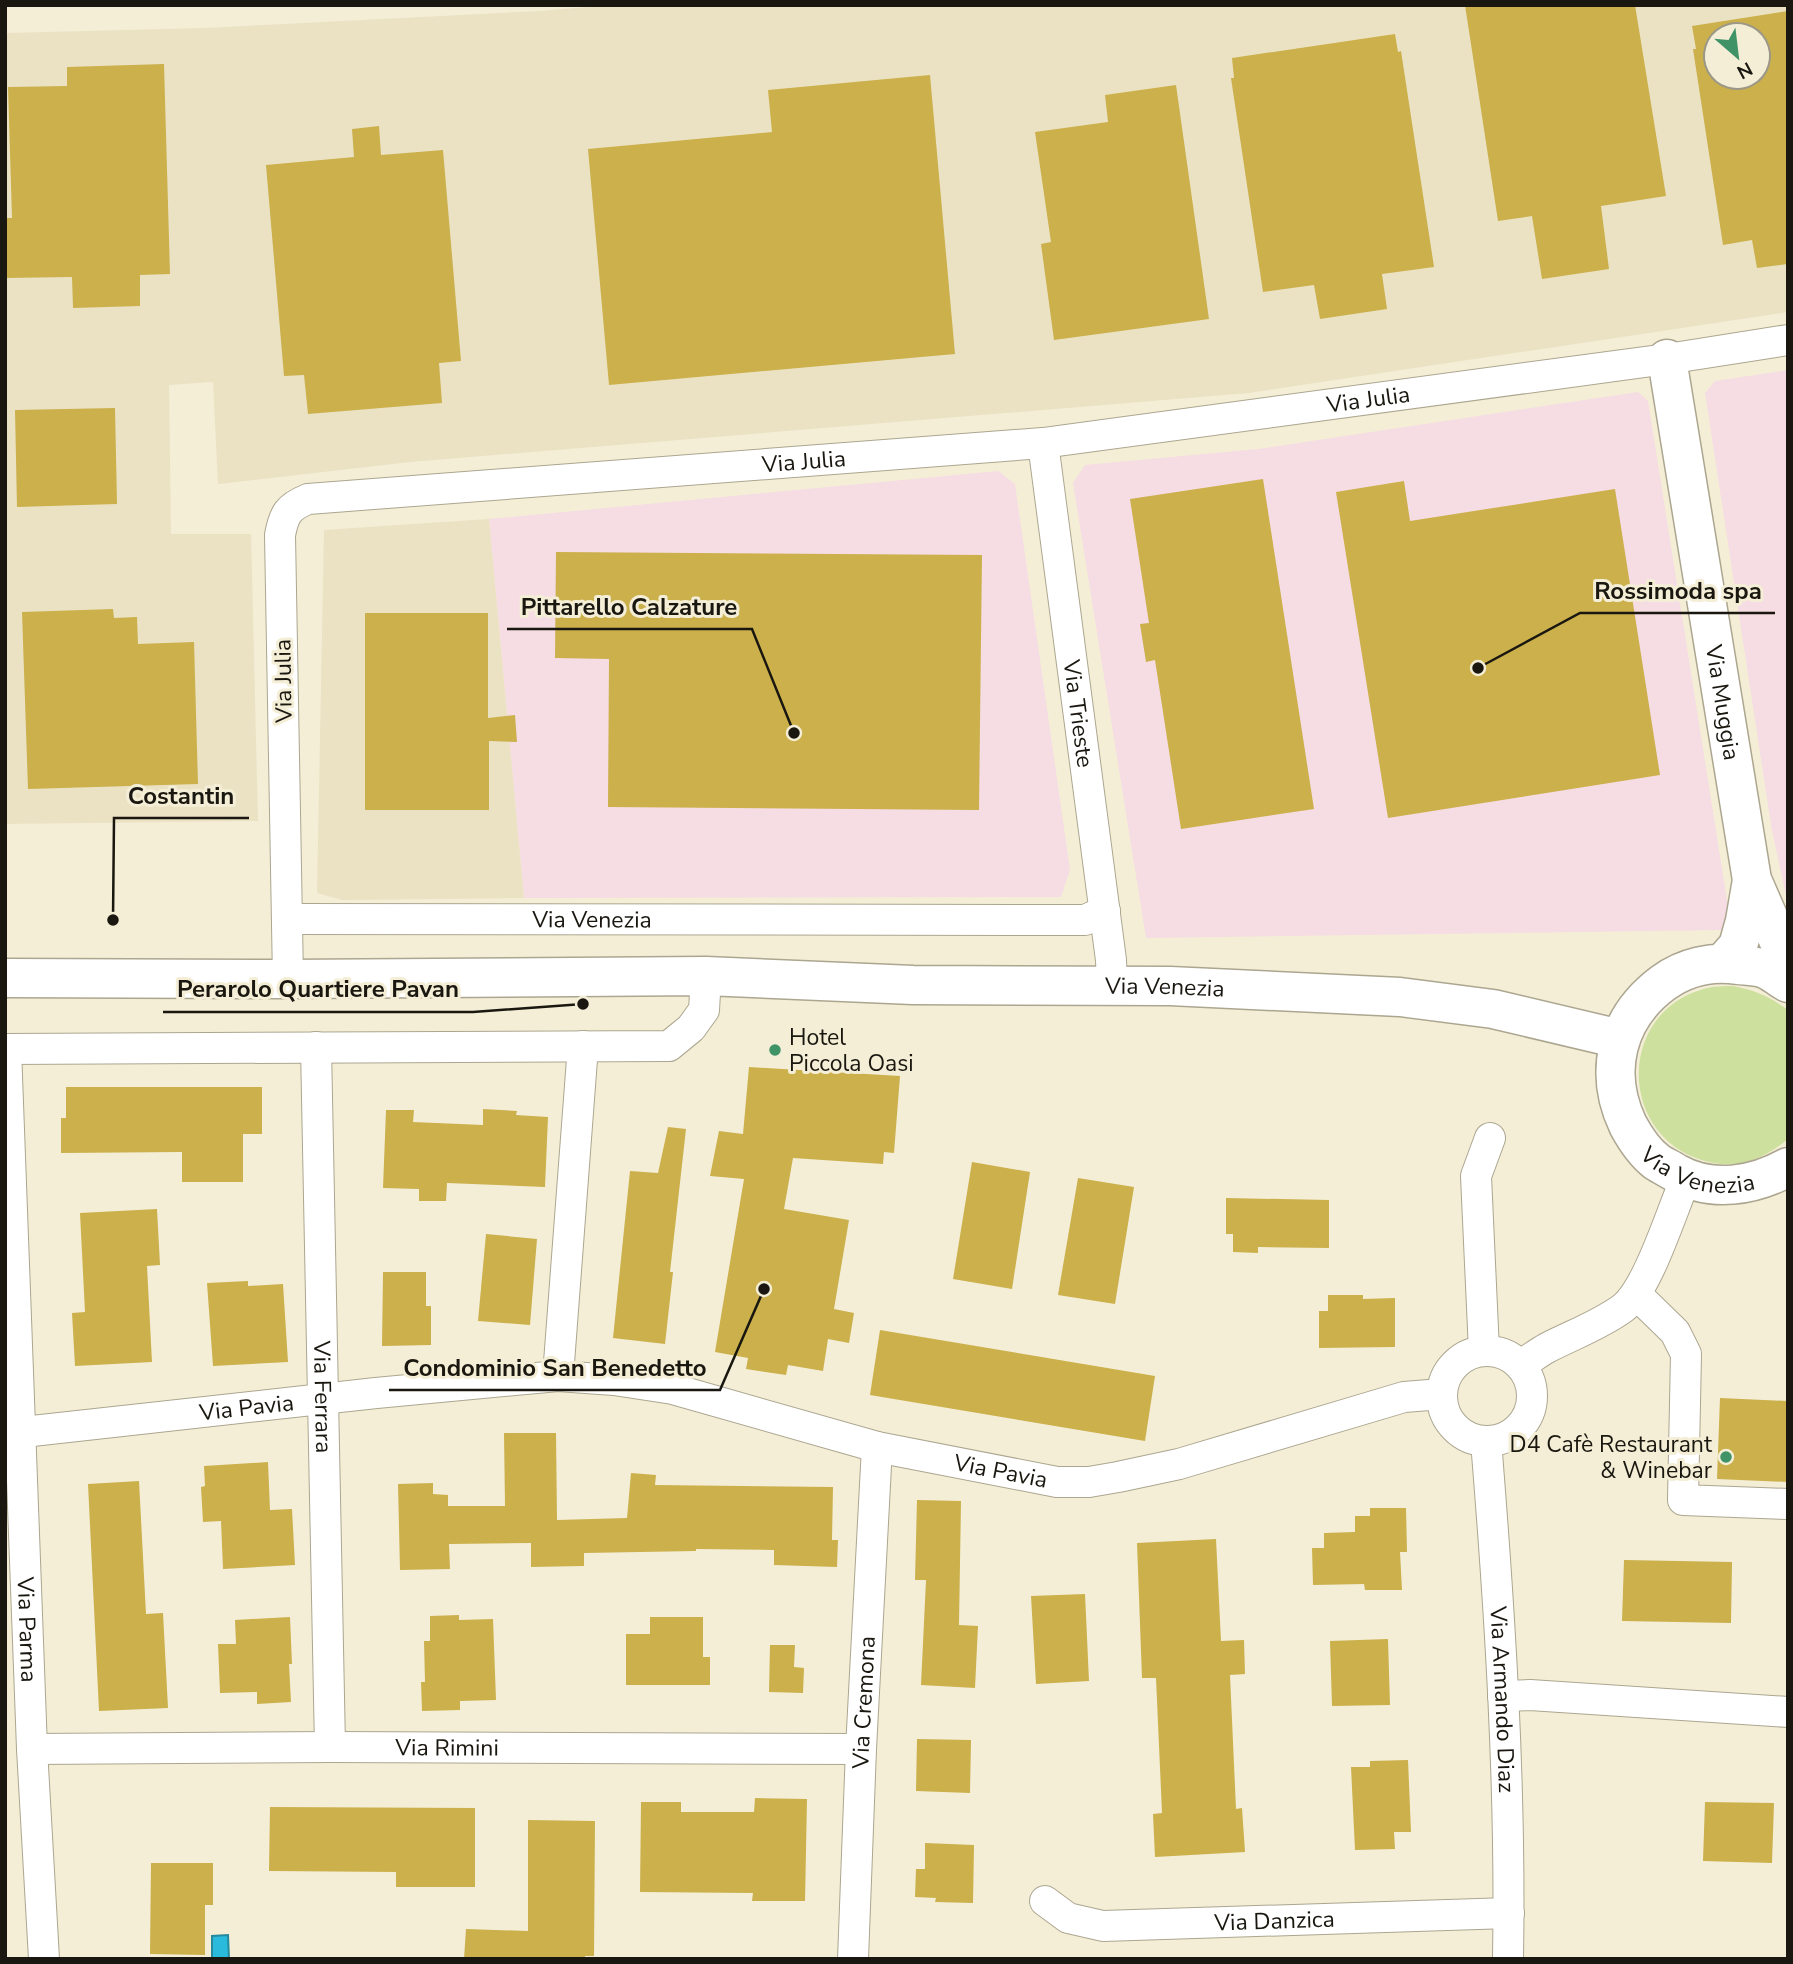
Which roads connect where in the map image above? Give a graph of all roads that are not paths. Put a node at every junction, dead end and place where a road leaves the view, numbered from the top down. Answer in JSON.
{"nodes":[{"id":1,"x":1788,"y":340,"type":"edge"},
{"id":2,"x":1667,"y":359,"type":"junction"},
{"id":3,"x":1043,"y":443,"type":"junction"},
{"id":4,"x":1752,"y":880,"type":"junction"},
{"id":5,"x":1105,"y":911,"type":"junction"},
{"id":6,"x":288,"y":919,"type":"junction"},
{"id":7,"x":1723,"y":962,"type":"junction"},
{"id":8,"x":1788,"y":962,"type":"edge"},
{"id":9,"x":706,"y":975,"type":"junction"},
{"id":10,"x":5,"y":978,"type":"edge"},
{"id":11,"x":288,"y":979,"type":"junction"},
{"id":12,"x":1788,"y":983,"type":"edge"},
{"id":13,"x":1112,"y":986,"type":"junction"},
{"id":14,"x":1620,"y":1040,"type":"junction"},
{"id":15,"x":583,"y":1046,"type":"junction"},
{"id":16,"x":316,"y":1047,"type":"junction"},
{"id":17,"x":6,"y":1049,"type":"edge"},
{"id":18,"x":1490,"y":1138,"type":"dead end"},
{"id":19,"x":1788,"y":1167,"type":"edge"},
{"id":20,"x":1686,"y":1178,"type":"junction"},
{"id":21,"x":1636,"y":1294,"type":"junction"},
{"id":22,"x":1484,"y":1351,"type":"junction"},
{"id":23,"x":1520,"y":1365,"type":"junction"},
{"id":24,"x":558,"y":1376,"type":"junction"},
{"id":25,"x":1442,"y":1395,"type":"junction"},
{"id":26,"x":324,"y":1399,"type":"junction"},
{"id":27,"x":13,"y":1433,"type":"edge"},
{"id":28,"x":1486,"y":1441,"type":"junction"},
{"id":29,"x":877,"y":1447,"type":"junction"},
{"id":30,"x":1788,"y":1504,"type":"edge"},
{"id":31,"x":1503,"y":1696,"type":"junction"},
{"id":32,"x":1788,"y":1712,"type":"edge"},
{"id":33,"x":330,"y":1747,"type":"junction"},
{"id":34,"x":32,"y":1749,"type":"junction"},
{"id":35,"x":860,"y":1749,"type":"junction"},
{"id":36,"x":1045,"y":1901,"type":"dead end"},
{"id":37,"x":1509,"y":1913,"type":"junction"},
{"id":38,"x":44,"y":1959,"type":"edge"},
{"id":39,"x":853,"y":1959,"type":"edge"},
{"id":40,"x":1508,"y":1959,"type":"edge"}],
"edges":[{"from":1,"to":2,"type":"street","name":"Via Julia"},
{"from":2,"to":3,"type":"street","name":"Via Julia"},
{"from":2,"to":4,"type":"main road","name":"Via Muggia"},
{"from":3,"to":5,"type":"street","name":"Via Trieste"},
{"from":3,"to":6,"type":"street","name":"Via Julia"},
{"from":4,"to":7,"type":"main road","name":"Via Muggia"},
{"from":4,"to":8,"type":"main road","name":"Via Muggia"},
{"from":5,"to":6,"type":"street","name":"Via Venezia"},
{"from":5,"to":13,"type":"street","name":"Via Trieste"},
{"from":6,"to":11,"type":"street","name":"Via Julia"},
{"from":7,"to":12,"type":"main road","name":"Via Venezia"},
{"from":7,"to":14,"type":"main road","name":"Via Venezia"},
{"from":9,"to":11,"type":"main road","name":"Via Venezia"},
{"from":9,"to":13,"type":"main road","name":"Via Venezia"},
{"from":9,"to":15,"type":"street"},
{"from":10,"to":11,"type":"main road","name":"Via Venezia"},
{"from":13,"to":14,"type":"main road","name":"Via Venezia"},
{"from":14,"to":20,"type":"main road","name":"Via Venezia"},
{"from":15,"to":16,"type":"street"},
{"from":15,"to":24,"type":"street"},
{"from":16,"to":17,"type":"street"},
{"from":16,"to":26,"type":"street","name":"Via Ferrara"},
{"from":17,"to":27,"type":"street","name":"Via Parma"},
{"from":18,"to":22,"type":"street"},
{"from":19,"to":20,"type":"main road","name":"Via Venezia"},
{"from":20,"to":21,"type":"street"},
{"from":21,"to":23,"type":"street"},
{"from":21,"to":30,"type":"street"},
{"from":22,"to":23,"type":"street"},
{"from":22,"to":25,"type":"street"},
{"from":23,"to":28,"type":"street"},
{"from":24,"to":26,"type":"street","name":"Via Pavia"},
{"from":24,"to":29,"type":"street","name":"Via Pavia"},
{"from":25,"to":28,"type":"street"},
{"from":25,"to":29,"type":"street","name":"Via Pavia"},
{"from":26,"to":27,"type":"street","name":"Via Pavia"},
{"from":26,"to":33,"type":"street","name":"Via Ferrara"},
{"from":27,"to":34,"type":"street","name":"Via Parma"},
{"from":28,"to":31,"type":"street","name":"Via Armando Diaz"},
{"from":29,"to":35,"type":"street","name":"Via Cremona"},
{"from":31,"to":32,"type":"street"},
{"from":31,"to":37,"type":"street","name":"Via Armando Diaz"},
{"from":33,"to":34,"type":"street","name":"Via Rimini"},
{"from":33,"to":35,"type":"street","name":"Via Rimini"},
{"from":34,"to":38,"type":"street","name":"Via Parma"},
{"from":35,"to":39,"type":"street","name":"Via Cremona"},
{"from":36,"to":37,"type":"street","name":"Via Danzica"},
{"from":37,"to":40,"type":"street","name":"Via Armando Diaz"}]}
